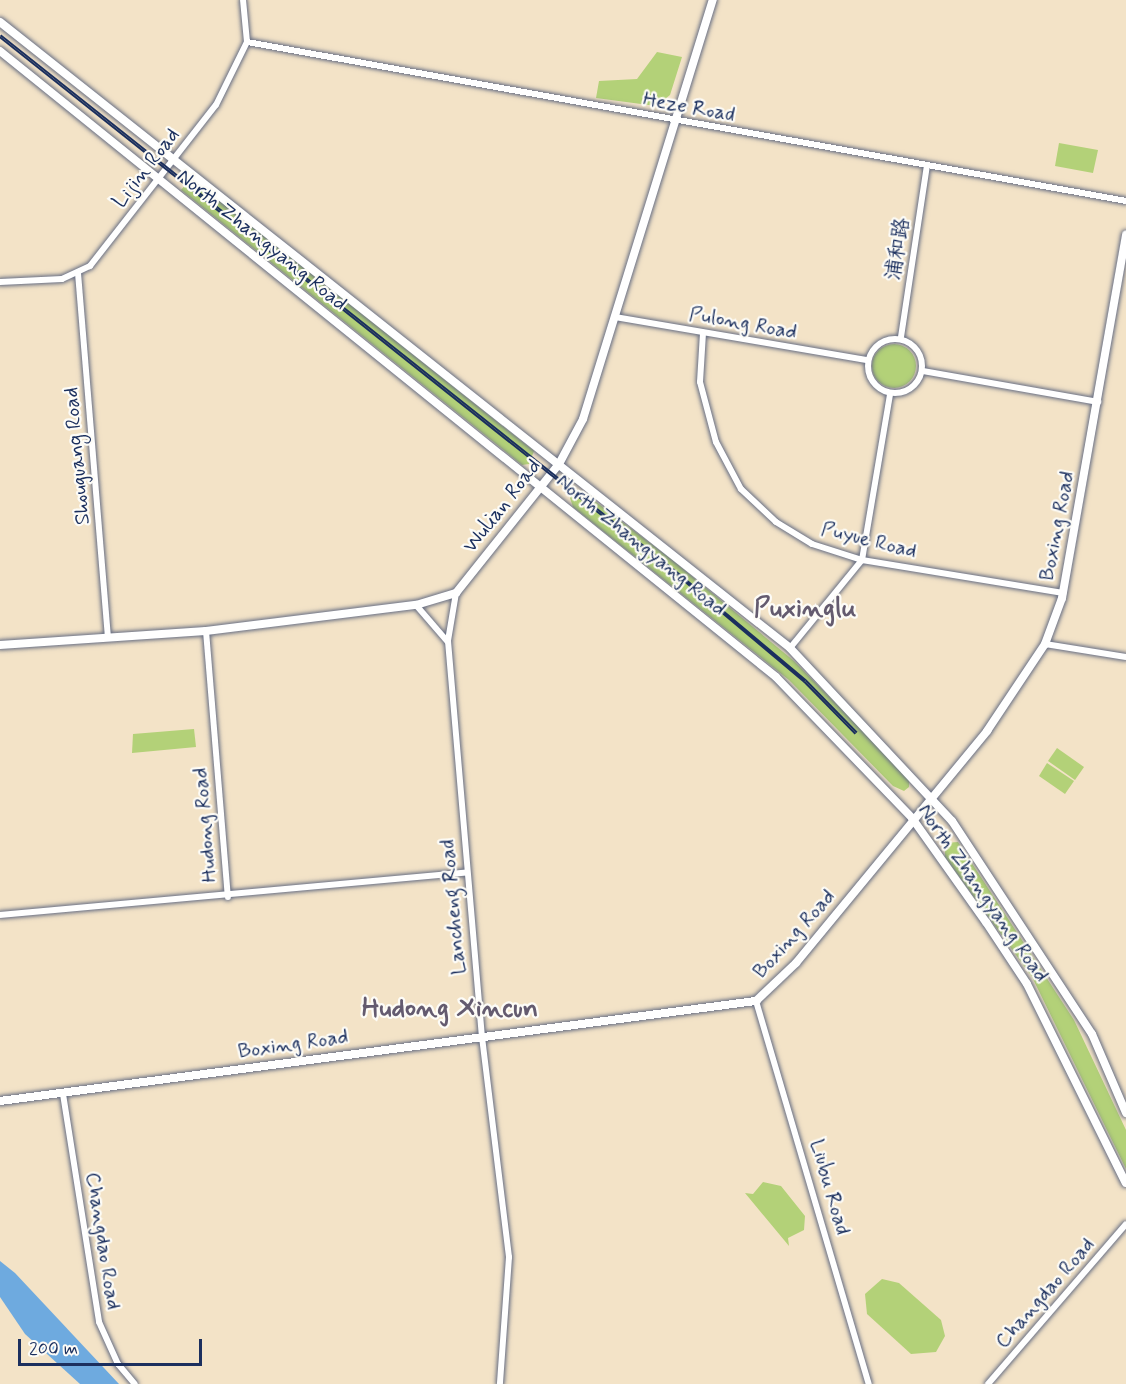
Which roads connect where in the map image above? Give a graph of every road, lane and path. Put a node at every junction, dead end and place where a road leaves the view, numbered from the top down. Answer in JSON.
{"nodes":[{"id":1,"x":243,"y":0,"type":"edge"},
{"id":2,"x":713,"y":0,"type":"edge"},
{"id":3,"x":0,"y":22,"type":"edge"},
{"id":4,"x":247,"y":42,"type":"junction"},
{"id":5,"x":0,"y":51,"type":"edge"},
{"id":6,"x":676,"y":122,"type":"junction"},
{"id":7,"x":176,"y":158,"type":"junction"},
{"id":8,"x":927,"y":166,"type":"junction"},
{"id":9,"x":159,"y":180,"type":"junction"},
{"id":10,"x":1126,"y":201,"type":"edge"},
{"id":11,"x":1126,"y":235,"type":"edge"},
{"id":12,"x":78,"y":273,"type":"junction"},
{"id":13,"x":0,"y":282,"type":"edge"},
{"id":14,"x":615,"y":317,"type":"junction"},
{"id":15,"x":703,"y":333,"type":"junction"},
{"id":16,"x":901,"y":337,"type":"junction"},
{"id":17,"x":866,"y":360,"type":"junction"},
{"id":18,"x":923,"y":371,"type":"junction"},
{"id":19,"x":890,"y":395,"type":"junction"},
{"id":20,"x":1098,"y":402,"type":"junction"},
{"id":21,"x":559,"y":464,"type":"junction"},
{"id":22,"x":541,"y":486,"type":"junction"},
{"id":23,"x":862,"y":560,"type":"junction"},
{"id":24,"x":456,"y":593,"type":"junction"},
{"id":25,"x":1063,"y":593,"type":"junction"},
{"id":26,"x":416,"y":605,"type":"junction"},
{"id":27,"x":206,"y":631,"type":"junction"},
{"id":28,"x":108,"y":637,"type":"junction"},
{"id":29,"x":448,"y":641,"type":"junction"},
{"id":30,"x":1046,"y":644,"type":"junction"},
{"id":31,"x":0,"y":645,"type":"edge"},
{"id":32,"x":790,"y":648,"type":"junction"},
{"id":33,"x":1126,"y":657,"type":"edge"},
{"id":34,"x":931,"y":796,"type":"junction"},
{"id":35,"x":912,"y":818,"type":"junction"},
{"id":36,"x":466,"y":873,"type":"junction"},
{"id":37,"x":228,"y":897,"type":"junction"},
{"id":38,"x":0,"y":915,"type":"edge"},
{"id":39,"x":756,"y":1001,"type":"junction"},
{"id":40,"x":482,"y":1037,"type":"junction"},
{"id":41,"x":63,"y":1094,"type":"junction"},
{"id":42,"x":0,"y":1101,"type":"edge"},
{"id":43,"x":1126,"y":1113,"type":"edge"},
{"id":44,"x":1126,"y":1184,"type":"edge"},
{"id":45,"x":1126,"y":1224,"type":"edge"},
{"id":46,"x":135,"y":1384,"type":"edge"},
{"id":47,"x":500,"y":1384,"type":"edge"},
{"id":48,"x":869,"y":1384,"type":"edge"},
{"id":49,"x":988,"y":1384,"type":"edge"}],
"edges":[{"from":1,"to":4,"type":"street"},
{"from":2,"to":6,"type":"street","name":"Wulian Road"},
{"from":3,"to":7,"type":"main road","name":"North Zhangyang Road"},
{"from":4,"to":6,"type":"street","name":"Heze Road"},
{"from":4,"to":7,"type":"street","name":"Lijin Road"},
{"from":5,"to":9,"type":"main road","name":"North Zhangyang Road"},
{"from":6,"to":8,"type":"street","name":"Heze Road"},
{"from":6,"to":14,"type":"street","name":"Wulian Road"},
{"from":7,"to":9,"type":"street","name":"Lijin Road"},
{"from":7,"to":21,"type":"main road","name":"North Zhangyang Road"},
{"from":8,"to":10,"type":"street","name":"Heze Road"},
{"from":8,"to":16,"type":"street","name":"浦和路"},
{"from":9,"to":12,"type":"street","name":"Lijin Road"},
{"from":9,"to":22,"type":"main road","name":"North Zhangyang Road"},
{"from":11,"to":20,"type":"street","name":"Boxing Road"},
{"from":12,"to":13,"type":"street"},
{"from":12,"to":28,"type":"street","name":"Shouguang Road"},
{"from":14,"to":15,"type":"street","name":"Pulong Road"},
{"from":14,"to":21,"type":"street","name":"Wulian Road"},
{"from":15,"to":17,"type":"street","name":"Pulong Road"},
{"from":15,"to":23,"type":"street","name":"Puyue Road"},
{"from":16,"to":17,"type":"street"},
{"from":16,"to":18,"type":"street"},
{"from":17,"to":19,"type":"street"},
{"from":18,"to":19,"type":"street"},
{"from":18,"to":20,"type":"street"},
{"from":19,"to":23,"type":"street"},
{"from":20,"to":25,"type":"street","name":"Boxing Road"},
{"from":21,"to":22,"type":"street","name":"Wulian Road"},
{"from":21,"to":32,"type":"main road","name":"North Zhangyang Road"},
{"from":22,"to":24,"type":"street","name":"Wulian Road"},
{"from":22,"to":35,"type":"main road","name":"North Zhangyang Road"},
{"from":23,"to":25,"type":"street","name":"Puyue Road"},
{"from":23,"to":32,"type":"street"},
{"from":24,"to":26,"type":"street"},
{"from":24,"to":29,"type":"street","name":"Lancheng Road"},
{"from":25,"to":30,"type":"street","name":"Boxing Road"},
{"from":26,"to":27,"type":"street"},
{"from":26,"to":29,"type":"street"},
{"from":27,"to":28,"type":"street"},
{"from":27,"to":37,"type":"street","name":"Hudong Road"},
{"from":28,"to":31,"type":"street"},
{"from":29,"to":36,"type":"street","name":"Lancheng Road"},
{"from":30,"to":33,"type":"street"},
{"from":30,"to":34,"type":"street","name":"Boxing Road"},
{"from":32,"to":34,"type":"main road","name":"North Zhangyang Road"},
{"from":34,"to":35,"type":"street","name":"Boxing Road"},
{"from":34,"to":43,"type":"main road","name":"North Zhangyang Road"},
{"from":35,"to":39,"type":"street","name":"Boxing Road"},
{"from":35,"to":44,"type":"main road","name":"North Zhangyang Road"},
{"from":36,"to":37,"type":"street"},
{"from":36,"to":40,"type":"street","name":"Lancheng Road"},
{"from":37,"to":38,"type":"street","name":"Hudong Road"},
{"from":39,"to":40,"type":"street","name":"Boxing Road"},
{"from":39,"to":48,"type":"street","name":"Liubu Road"},
{"from":40,"to":41,"type":"street","name":"Boxing Road"},
{"from":40,"to":47,"type":"street","name":"Lancheng Road"},
{"from":41,"to":42,"type":"street","name":"Boxing Road"},
{"from":41,"to":46,"type":"street","name":"Changdao Road"},
{"from":45,"to":49,"type":"street","name":"Changdao Road"}]}
